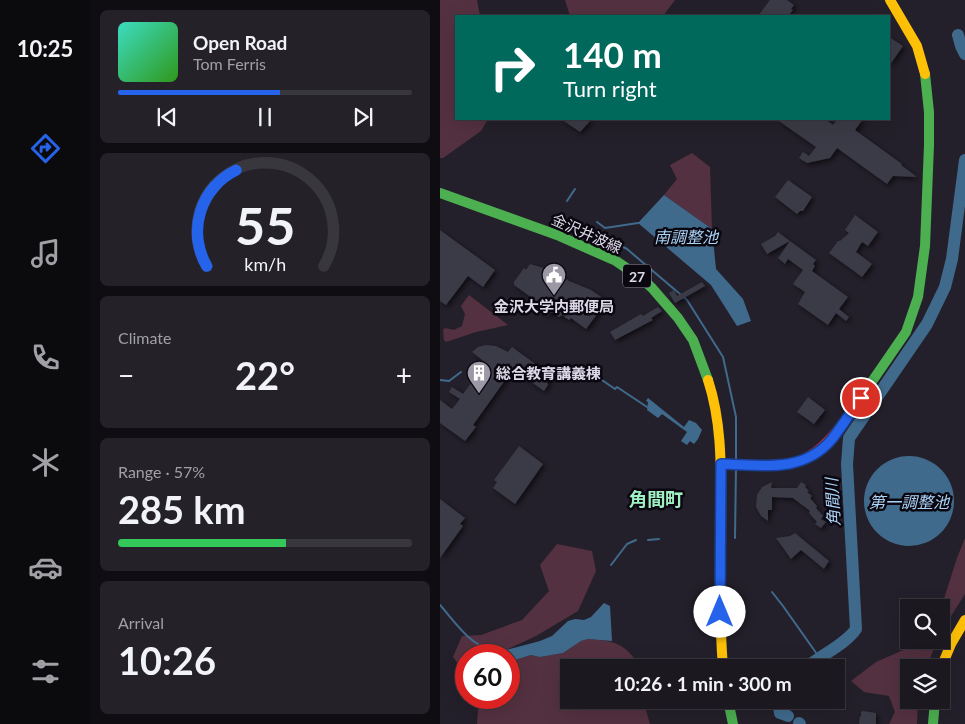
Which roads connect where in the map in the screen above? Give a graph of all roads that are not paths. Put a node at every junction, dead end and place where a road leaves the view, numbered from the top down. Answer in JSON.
{"nodes":[{"id":1,"x":890,"y":0,"type":"edge"},
{"id":2,"x":440,"y":193,"type":"edge"},
{"id":3,"x":721,"y":464,"type":"junction"},
{"id":4,"x":965,"y":620,"type":"edge"},
{"id":5,"x":722,"y":659,"type":"edge"},
{"id":6,"x":945,"y":659,"type":"edge"},
{"id":7,"x":730,"y":709,"type":"edge"},
{"id":8,"x":934,"y":709,"type":"edge"},
{"id":9,"x":733,"y":724,"type":"edge"},
{"id":10,"x":933,"y":724,"type":"edge"}],
"edges":[{"from":1,"to":3,"type":"street"},
{"from":2,"to":3,"type":"street","name":"金沢井波線","number":"27"},
{"from":3,"to":5,"type":"street","name":"金沢井波線","number":"27"},
{"from":4,"to":6,"type":"street"},
{"from":7,"to":9,"type":"street"},
{"from":8,"to":10,"type":"street"}]}
